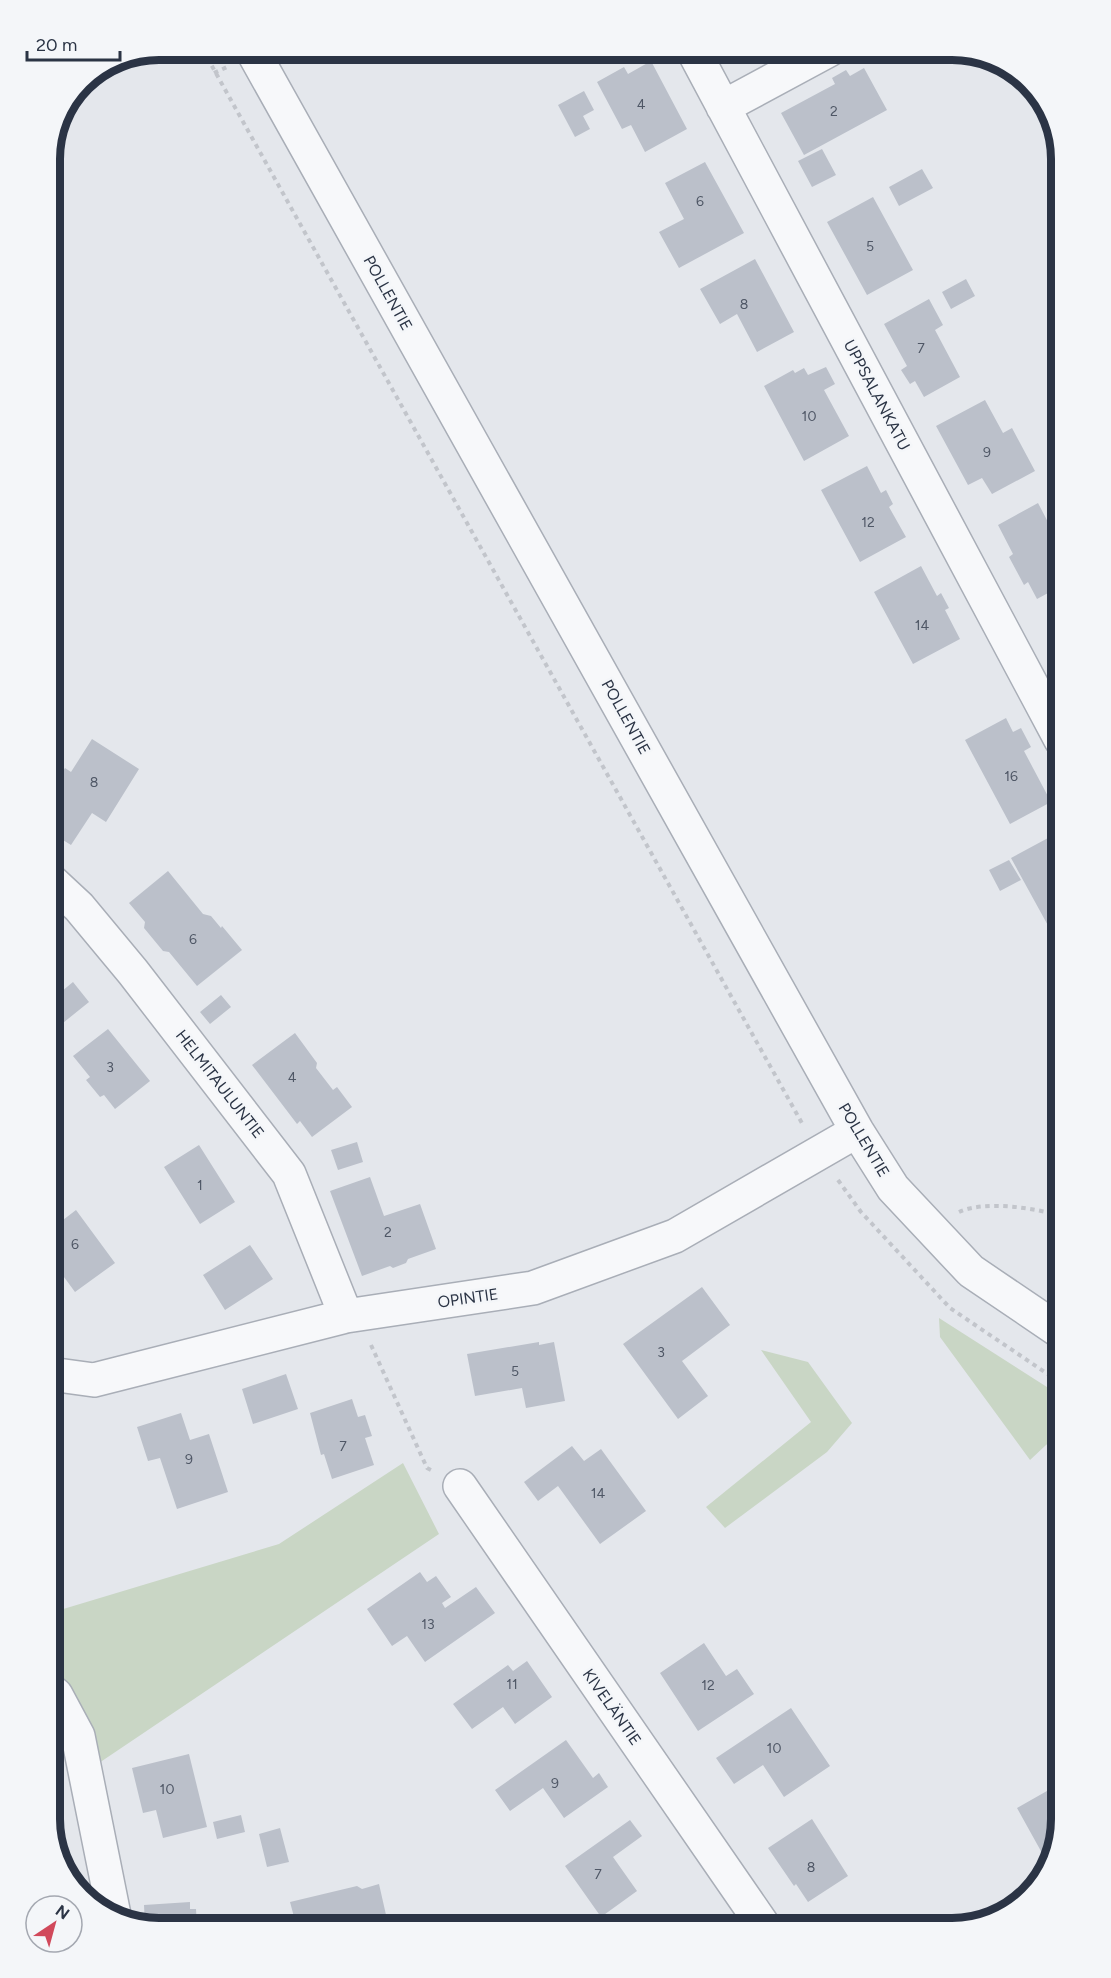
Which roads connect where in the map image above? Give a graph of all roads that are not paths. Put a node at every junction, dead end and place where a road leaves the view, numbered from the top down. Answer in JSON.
{"nodes":[{"id":1,"x":258,"y":60,"type":"edge"},
{"id":2,"x":698,"y":60,"type":"edge"},
{"id":3,"x":810,"y":60,"type":"edge"},
{"id":4,"x":723,"y":107,"type":"junction"},
{"id":5,"x":1051,"y":719,"type":"edge"},
{"id":6,"x":60,"y":889,"type":"edge"},
{"id":7,"x":857,"y":1131,"type":"junction"},
{"id":8,"x":352,"y":1315,"type":"junction"},
{"id":9,"x":1051,"y":1325,"type":"edge"},
{"id":10,"x":60,"y":1375,"type":"edge"},
{"id":11,"x":460,"y":1486,"type":"road end"},
{"id":12,"x":60,"y":1702,"type":"edge"},
{"id":13,"x":112,"y":1906,"type":"edge"},
{"id":14,"x":758,"y":1918,"type":"edge"}],
"edges":[{"from":1,"to":7,"type":"street","name":"POLLENTIE"},
{"from":2,"to":4,"type":"street","name":"UPPSALANKATU"},
{"from":3,"to":4,"type":"street"},
{"from":4,"to":5,"type":"street","name":"UPPSALANKATU"},
{"from":6,"to":8,"type":"street","name":"HELMITAULUNTIE"},
{"from":7,"to":8,"type":"street","name":"OPINTIE"},
{"from":7,"to":9,"type":"street","name":"POLLENTIE"},
{"from":8,"to":10,"type":"street","name":"OPINTIE"},
{"from":11,"to":14,"type":"street","name":"KIVELÄNTIE"},
{"from":12,"to":13,"type":"street"}]}
